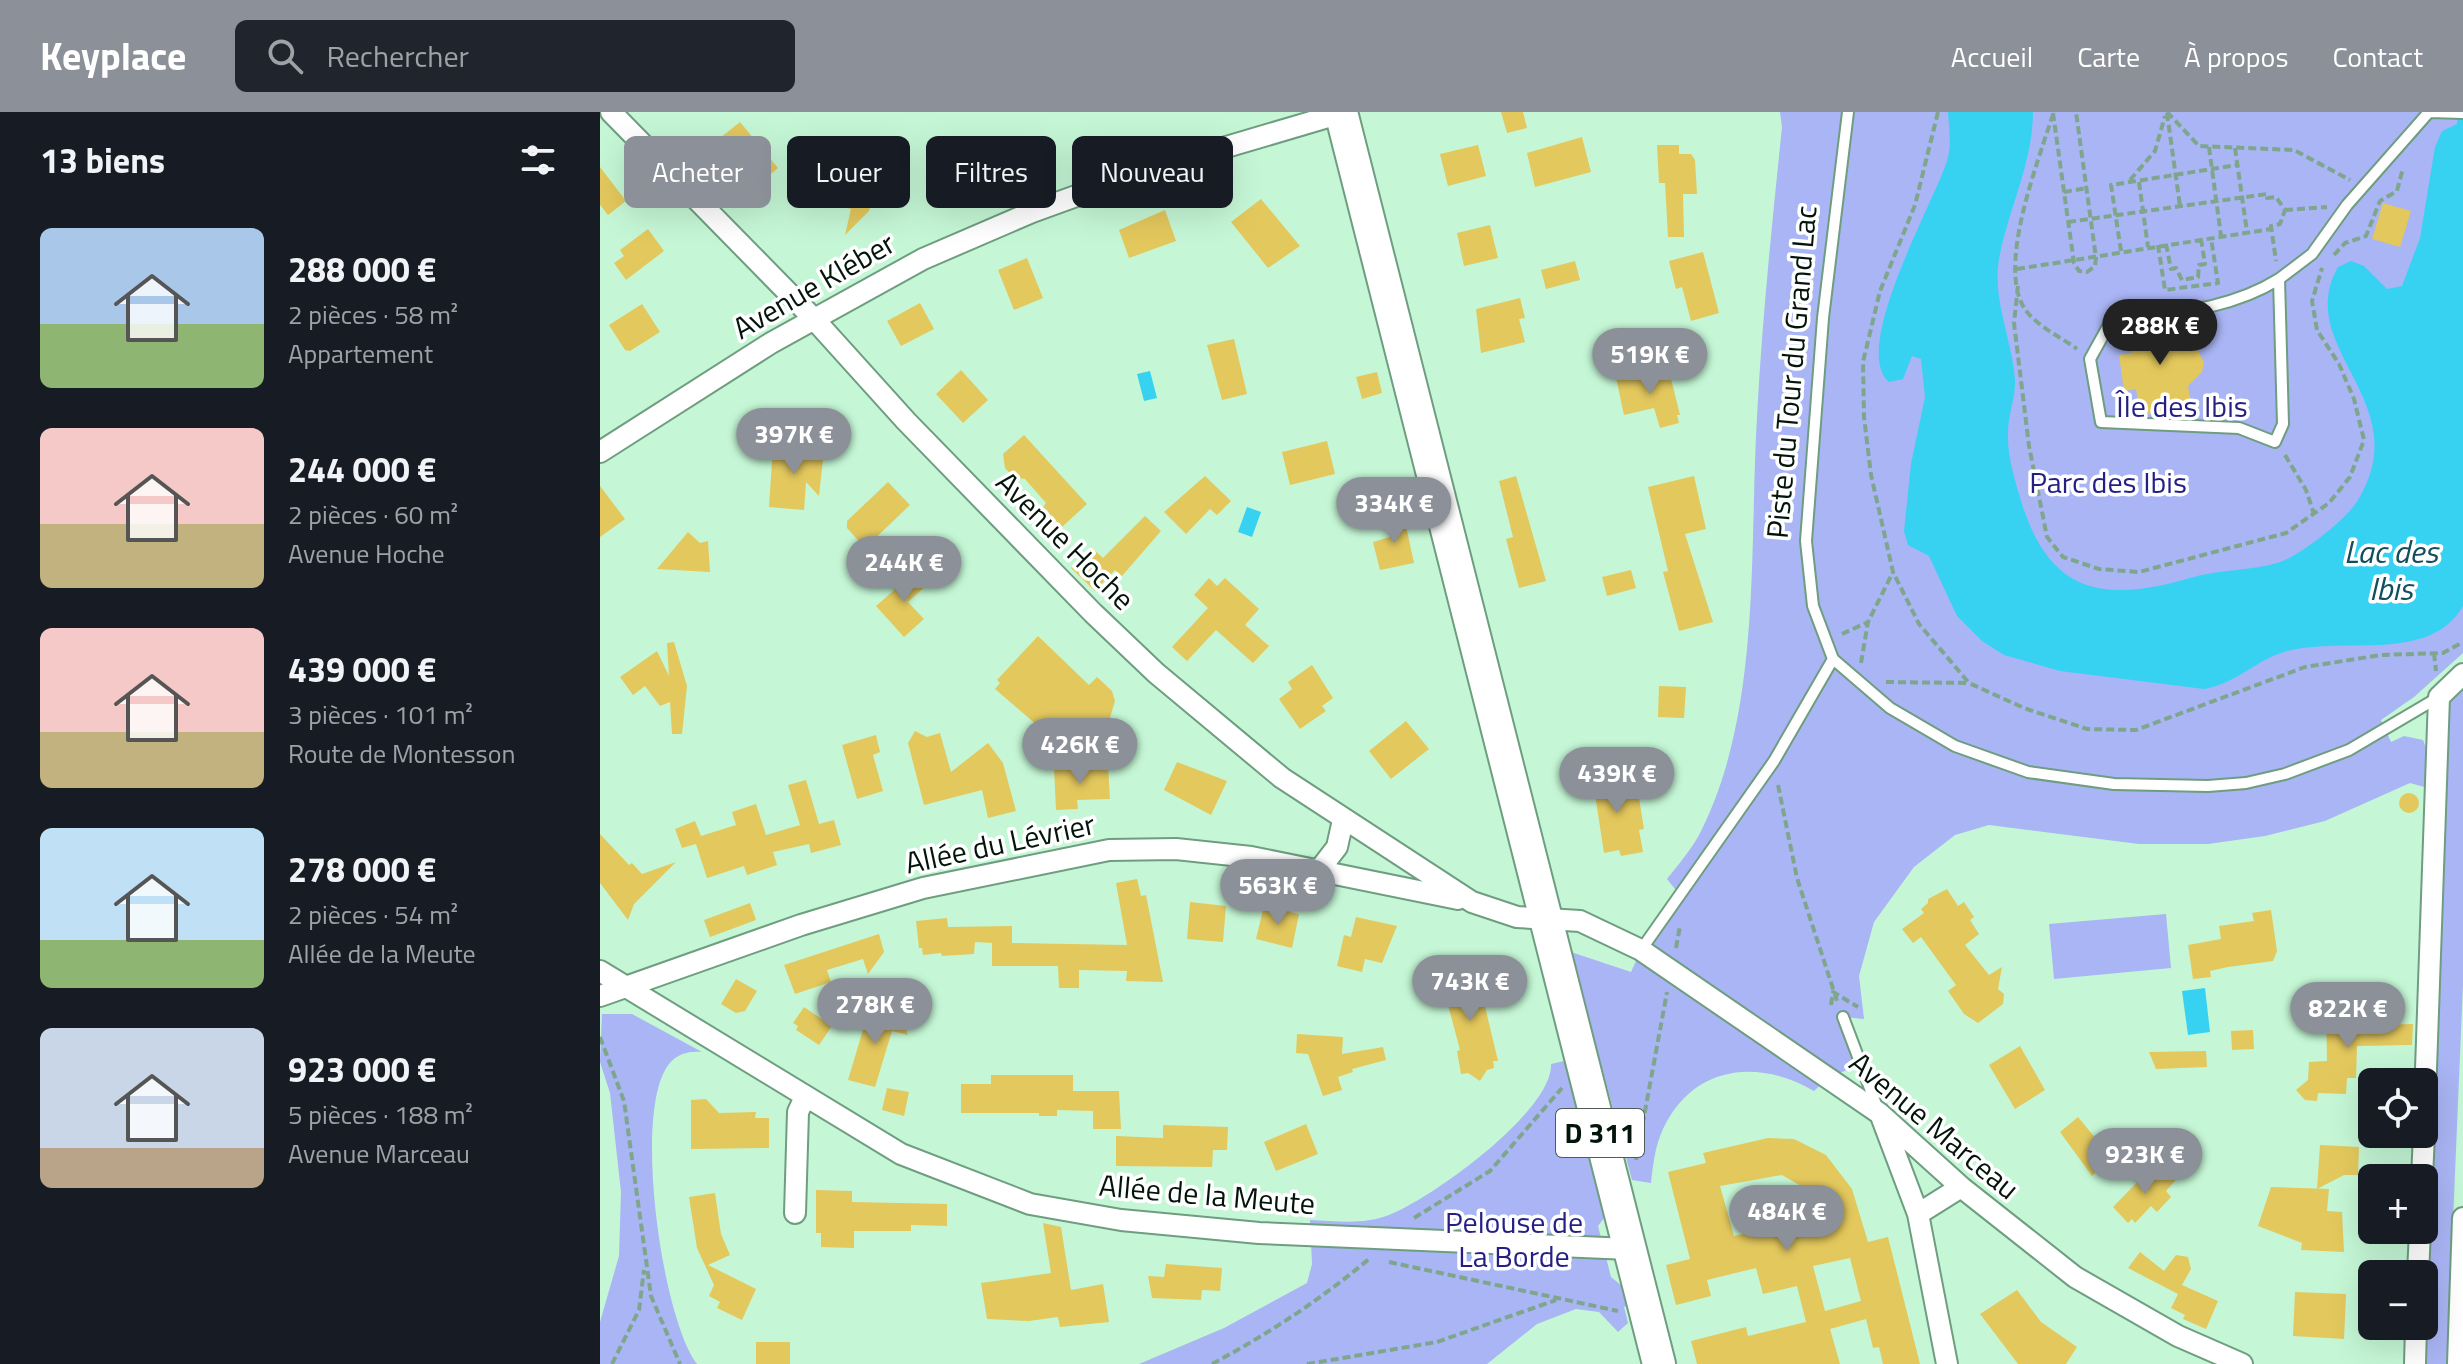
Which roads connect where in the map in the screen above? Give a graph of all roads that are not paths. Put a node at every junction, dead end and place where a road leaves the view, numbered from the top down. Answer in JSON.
{"nodes":[{"id":1,"x":611,"y":112,"type":"edge"},
{"id":2,"x":1343,"y":112,"type":"edge"},
{"id":3,"x":1848,"y":112,"type":"edge"},
{"id":4,"x":2452,"y":113,"type":"edge"},
{"id":5,"x":2463,"y":113,"type":"edge"},
{"id":6,"x":2279,"y":279,"type":"junction"},
{"id":7,"x":813,"y":318,"type":"junction"},
{"id":8,"x":600,"y":452,"type":"edge"},
{"id":9,"x":1833,"y":659,"type":"junction"},
{"id":10,"x":2463,"y":674,"type":"edge"},
{"id":11,"x":2439,"y":697,"type":"junction"},
{"id":12,"x":1343,"y":820,"type":"junction"},
{"id":13,"x":1320,"y":869,"type":"junction"},
{"id":14,"x":1472,"y":902,"type":"junction"},
{"id":15,"x":1546,"y":917,"type":"junction"},
{"id":16,"x":1641,"y":950,"type":"junction"},
{"id":17,"x":600,"y":971,"type":"edge"},
{"id":18,"x":628,"y":988,"type":"junction"},
{"id":19,"x":600,"y":996,"type":"edge"},
{"id":20,"x":1843,"y":1017,"type":"road end"},
{"id":21,"x":2426,"y":1068,"type":"edge"},
{"id":22,"x":805,"y":1097,"type":"junction"},
{"id":23,"x":1879,"y":1113,"type":"junction"},
{"id":24,"x":1961,"y":1187,"type":"junction"},
{"id":25,"x":795,"y":1213,"type":"dead end"},
{"id":26,"x":1918,"y":1214,"type":"junction"},
{"id":27,"x":2463,"y":1218,"type":"edge"},
{"id":28,"x":1629,"y":1249,"type":"junction"},
{"id":29,"x":2416,"y":1340,"type":"edge"},
{"id":30,"x":1659,"y":1364,"type":"edge"},
{"id":31,"x":1947,"y":1364,"type":"edge"},
{"id":32,"x":2242,"y":1364,"type":"edge"},
{"id":33,"x":2415,"y":1364,"type":"edge"},
{"id":34,"x":2458,"y":1364,"type":"edge"}],
"edges":[{"from":1,"to":7,"type":"street","name":"Avenue Hoche"},
{"from":2,"to":7,"type":"street","name":"Avenue Kléber"},
{"from":2,"to":15,"type":"main road","number":"D 311"},
{"from":3,"to":9,"type":"lane","name":"Piste du Tour du Grand Lac"},
{"from":4,"to":5,"type":"lane"},
{"from":4,"to":6,"type":"lane"},
{"from":6,"to":6,"type":"lane"},
{"from":7,"to":8,"type":"street","name":"Avenue Kléber"},
{"from":7,"to":12,"type":"street","name":"Avenue Hoche"},
{"from":9,"to":11,"type":"lane","name":"Piste du Tour du Grand Lac"},
{"from":9,"to":16,"type":"lane"},
{"from":10,"to":11,"type":"street","name":"Piste du Tour du Grand Lac"},
{"from":11,"to":21,"type":"street"},
{"from":12,"to":13,"type":"street"},
{"from":12,"to":14,"type":"street","name":"Avenue Hoche"},
{"from":13,"to":14,"type":"street","name":"Allée du Lévrier"},
{"from":13,"to":18,"type":"street","name":"Allée du Lévrier"},
{"from":14,"to":15,"type":"street","name":"Avenue Hoche"},
{"from":15,"to":16,"type":"street","name":"Avenue Marceau"},
{"from":15,"to":28,"type":"main road","number":"D 311"},
{"from":16,"to":23,"type":"street","name":"Avenue Marceau"},
{"from":17,"to":18,"type":"street","name":"Allée de la Meute"},
{"from":18,"to":19,"type":"street","name":"Allée du Lévrier"},
{"from":18,"to":22,"type":"street","name":"Allée de la Meute"},
{"from":20,"to":23,"type":"lane"},
{"from":22,"to":25,"type":"street"},
{"from":22,"to":28,"type":"street","name":"Allée de la Meute"},
{"from":23,"to":24,"type":"street","name":"Avenue Marceau"},
{"from":23,"to":26,"type":"street"},
{"from":24,"to":26,"type":"street"},
{"from":24,"to":32,"type":"street","name":"Avenue Marceau"},
{"from":26,"to":31,"type":"street"},
{"from":27,"to":34,"type":"street"},
{"from":28,"to":30,"type":"main road","number":"D 311"},
{"from":29,"to":33,"type":"street"}]}
